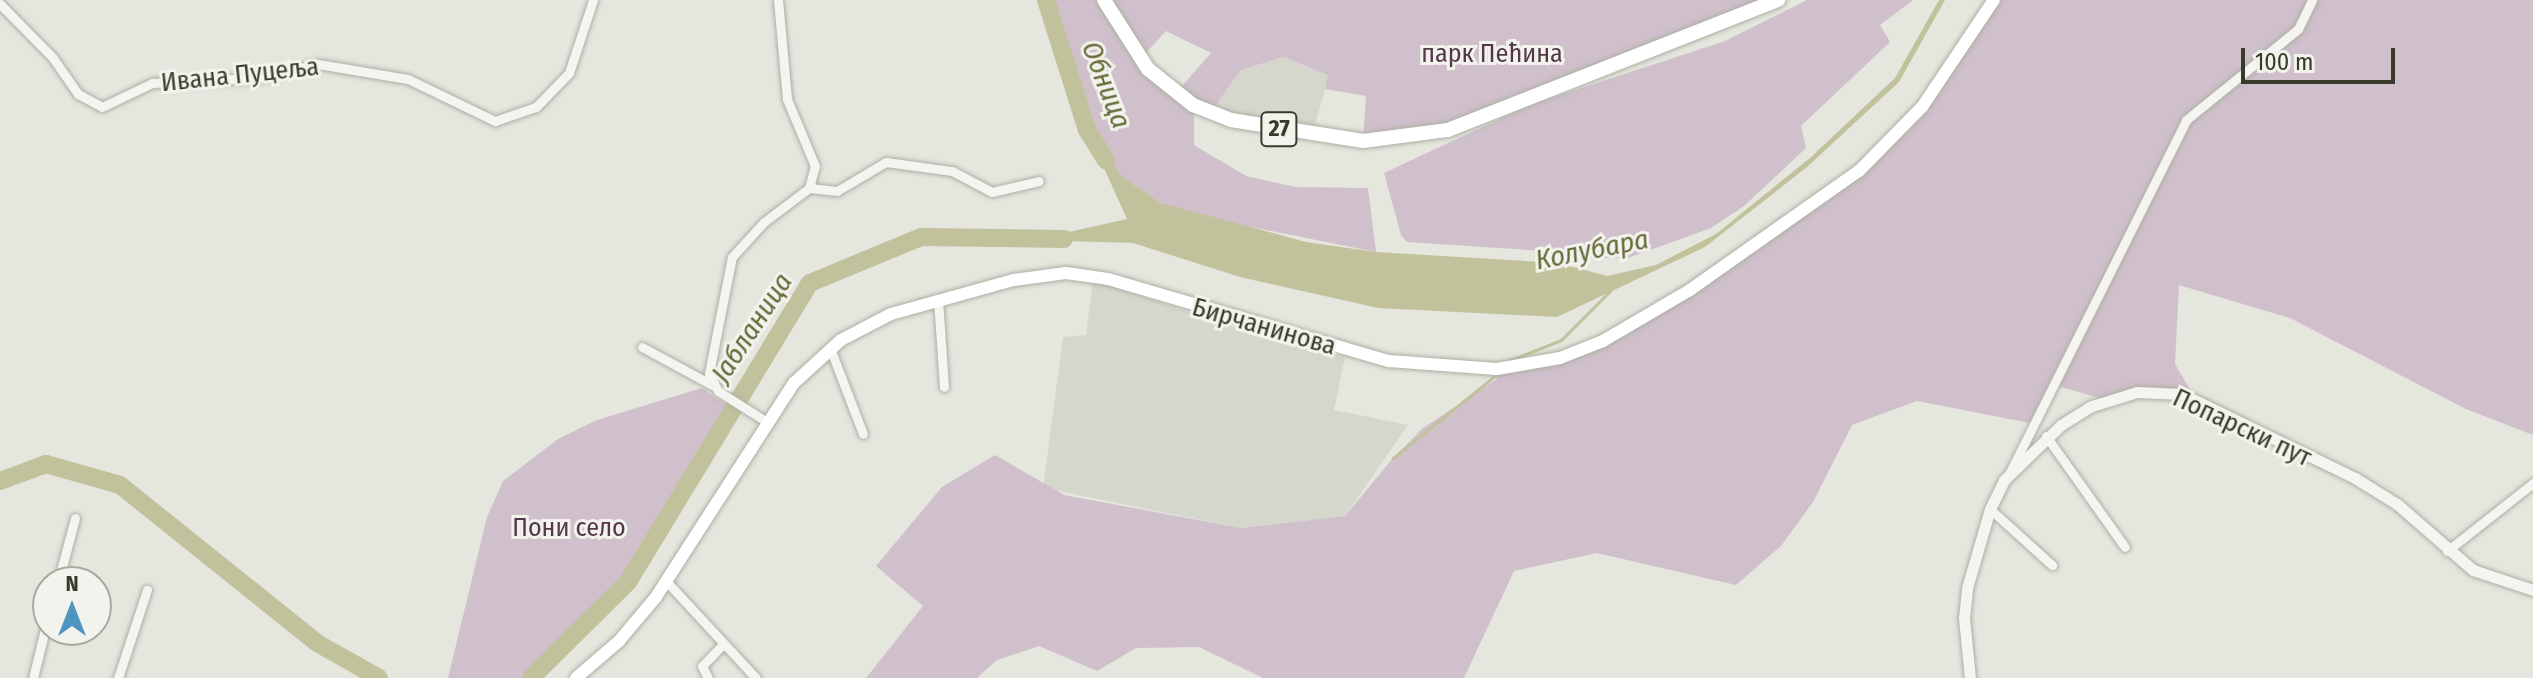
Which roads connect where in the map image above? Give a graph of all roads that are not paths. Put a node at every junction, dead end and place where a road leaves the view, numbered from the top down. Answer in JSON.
{"nodes":[{"id":1,"x":593,"y":0,"type":"edge"},
{"id":2,"x":778,"y":0,"type":"edge"},
{"id":3,"x":1104,"y":0,"type":"edge"},
{"id":4,"x":1778,"y":0,"type":"edge"},
{"id":5,"x":1994,"y":0,"type":"edge"},
{"id":6,"x":2312,"y":0,"type":"edge"},
{"id":7,"x":0,"y":4,"type":"edge"},
{"id":8,"x":1039,"y":181,"type":"dead end"},
{"id":9,"x":809,"y":188,"type":"junction"},
{"id":10,"x":938,"y":299,"type":"junction"},
{"id":11,"x":642,"y":347,"type":"dead end"},
{"id":12,"x":830,"y":348,"type":"junction"},
{"id":13,"x":944,"y":387,"type":"dead end"},
{"id":14,"x":715,"y":388,"type":"junction"},
{"id":15,"x":767,"y":422,"type":"junction"},
{"id":16,"x":863,"y":434,"type":"dead end"},
{"id":17,"x":2046,"y":436,"type":"junction"},
{"id":18,"x":2010,"y":472,"type":"junction"},
{"id":19,"x":2533,"y":483,"type":"edge"},
{"id":20,"x":1990,"y":509,"type":"junction"},
{"id":21,"x":75,"y":518,"type":"dead end"},
{"id":22,"x":2125,"y":547,"type":"dead end"},
{"id":23,"x":2447,"y":551,"type":"junction"},
{"id":24,"x":2052,"y":565,"type":"dead end"},
{"id":25,"x":62,"y":566,"type":"edge"},
{"id":26,"x":667,"y":582,"type":"junction"},
{"id":27,"x":147,"y":590,"type":"dead end"},
{"id":28,"x":2533,"y":590,"type":"edge"},
{"id":29,"x":723,"y":644,"type":"junction"},
{"id":30,"x":41,"y":646,"type":"edge"},
{"id":31,"x":33,"y":678,"type":"edge"},
{"id":32,"x":118,"y":678,"type":"edge"},
{"id":33,"x":576,"y":678,"type":"edge"},
{"id":34,"x":708,"y":678,"type":"edge"},
{"id":35,"x":756,"y":678,"type":"edge"},
{"id":36,"x":1970,"y":678,"type":"edge"}],
"edges":[{"from":1,"to":7,"type":"street","name":"Ивана Пуцеља"},
{"from":2,"to":9,"type":"street"},
{"from":3,"to":4,"type":"main road","number":"27"},
{"from":5,"to":10,"type":"main road","name":"Бирчанинова"},
{"from":6,"to":18,"type":"street"},
{"from":8,"to":9,"type":"street"},
{"from":9,"to":14,"type":"street"},
{"from":10,"to":12,"type":"main road","name":"Бирчанинова"},
{"from":10,"to":13,"type":"street"},
{"from":11,"to":14,"type":"street"},
{"from":12,"to":15,"type":"main road","name":"Бирчанинова"},
{"from":12,"to":16,"type":"street"},
{"from":14,"to":15,"type":"street"},
{"from":15,"to":26,"type":"main road","name":"Бирчанинова"},
{"from":17,"to":18,"type":"street","name":"Попарски пут"},
{"from":17,"to":22,"type":"street"},
{"from":17,"to":23,"type":"street","name":"Попарски пут"},
{"from":18,"to":20,"type":"street","name":"Попарски пут"},
{"from":19,"to":23,"type":"street"},
{"from":20,"to":24,"type":"street"},
{"from":20,"to":36,"type":"street","name":"Попарски пут"},
{"from":21,"to":25,"type":"street"},
{"from":23,"to":28,"type":"street","name":"Попарски пут"},
{"from":26,"to":29,"type":"street"},
{"from":26,"to":33,"type":"main road","name":"Бирчанинова"},
{"from":27,"to":32,"type":"street"},
{"from":29,"to":34,"type":"street"},
{"from":29,"to":35,"type":"street"},
{"from":30,"to":31,"type":"street"}]}
